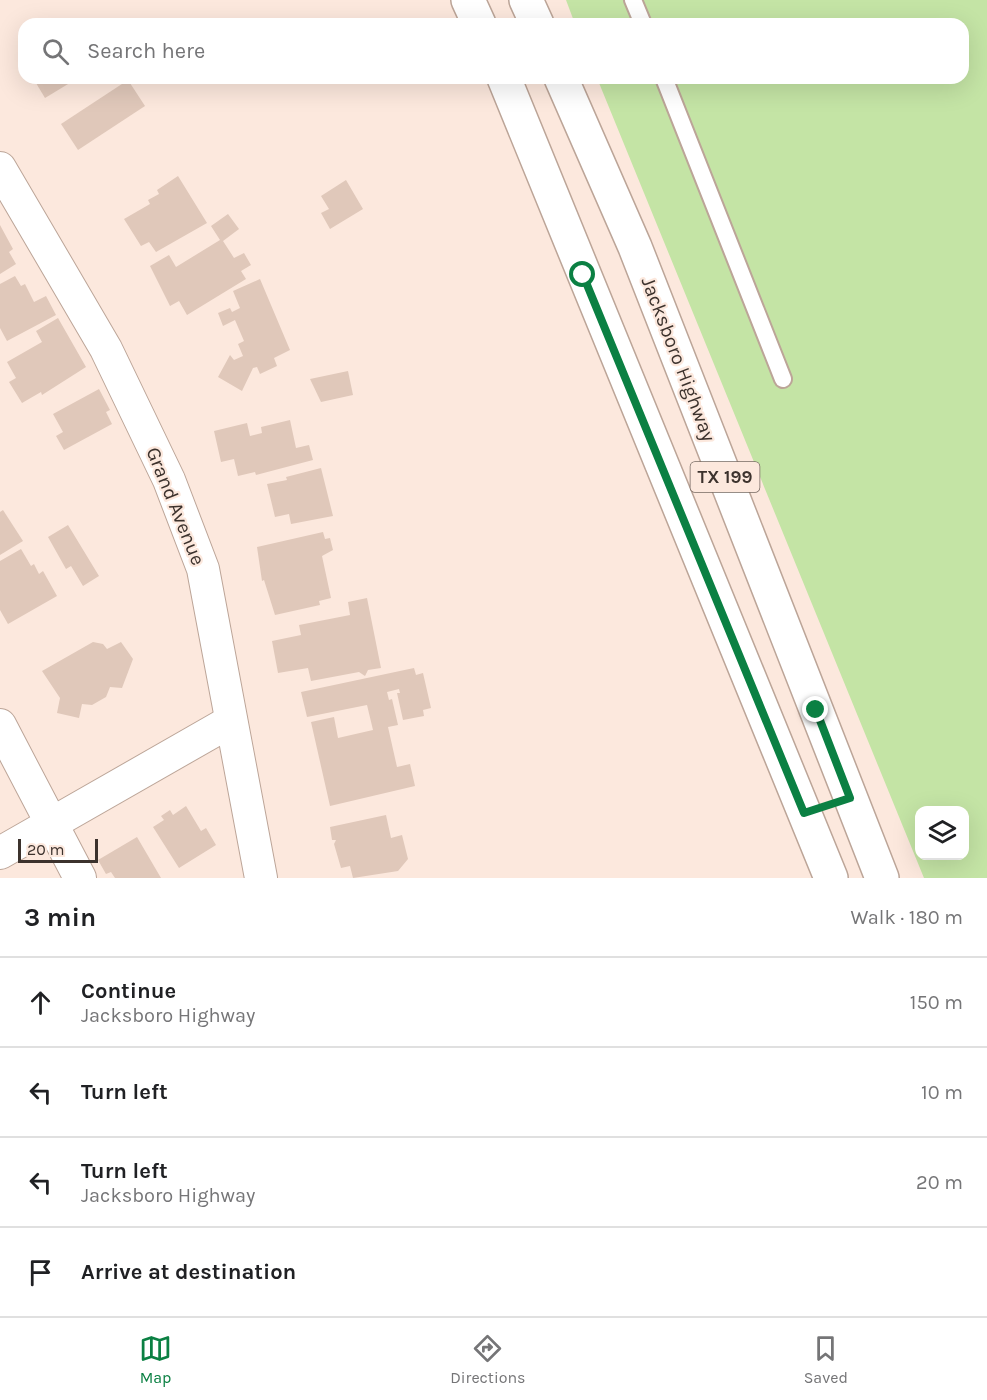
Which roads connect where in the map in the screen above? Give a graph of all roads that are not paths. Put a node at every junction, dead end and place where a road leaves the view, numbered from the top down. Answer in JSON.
{"nodes":[{"id":1,"x":468,"y":0,"type":"edge"},
{"id":2,"x":526,"y":0,"type":"edge"},
{"id":3,"x":633,"y":0,"type":"edge"},
{"id":4,"x":476,"y":18,"type":"edge"},
{"id":5,"x":534,"y":18,"type":"edge"},
{"id":6,"x":640,"y":18,"type":"edge"},
{"id":7,"x":506,"y":84,"type":"edge"},
{"id":8,"x":564,"y":84,"type":"edge"},
{"id":9,"x":666,"y":84,"type":"edge"},
{"id":10,"x":0,"y":168,"type":"edge"},
{"id":11,"x":783,"y":379,"type":"dead end"},
{"id":12,"x":231,"y":721,"type":"junction"},
{"id":13,"x":0,"y":725,"type":"edge"},
{"id":14,"x":850,"y":798,"type":"junction"},
{"id":15,"x":804,"y":813,"type":"junction"},
{"id":16,"x":52,"y":824,"type":"junction"},
{"id":17,"x":0,"y":853,"type":"edge"},
{"id":18,"x":80,"y":878,"type":"edge"},
{"id":19,"x":261,"y":878,"type":"edge"},
{"id":20,"x":831,"y":878,"type":"edge"},
{"id":21,"x":882,"y":878,"type":"edge"}],
"edges":[{"from":1,"to":4,"type":"main road"},
{"from":2,"to":5,"type":"main road"},
{"from":3,"to":6,"type":"lane"},
{"from":7,"to":15,"type":"main road","number":"TX 199"},
{"from":8,"to":14,"type":"main road","name":"Jacksboro Highway","number":"TX 199"},
{"from":9,"to":11,"type":"lane"},
{"from":10,"to":12,"type":"street","name":"Grand Avenue"},
{"from":12,"to":16,"type":"street"},
{"from":12,"to":19,"type":"street","name":"Grand Avenue"},
{"from":13,"to":16,"type":"street"},
{"from":14,"to":15,"type":"main road"},
{"from":14,"to":21,"type":"main road","name":"Jacksboro Highway","number":"TX 199"},
{"from":15,"to":20,"type":"main road","number":"TX 199"},
{"from":16,"to":17,"type":"street"},
{"from":16,"to":18,"type":"street"}]}
